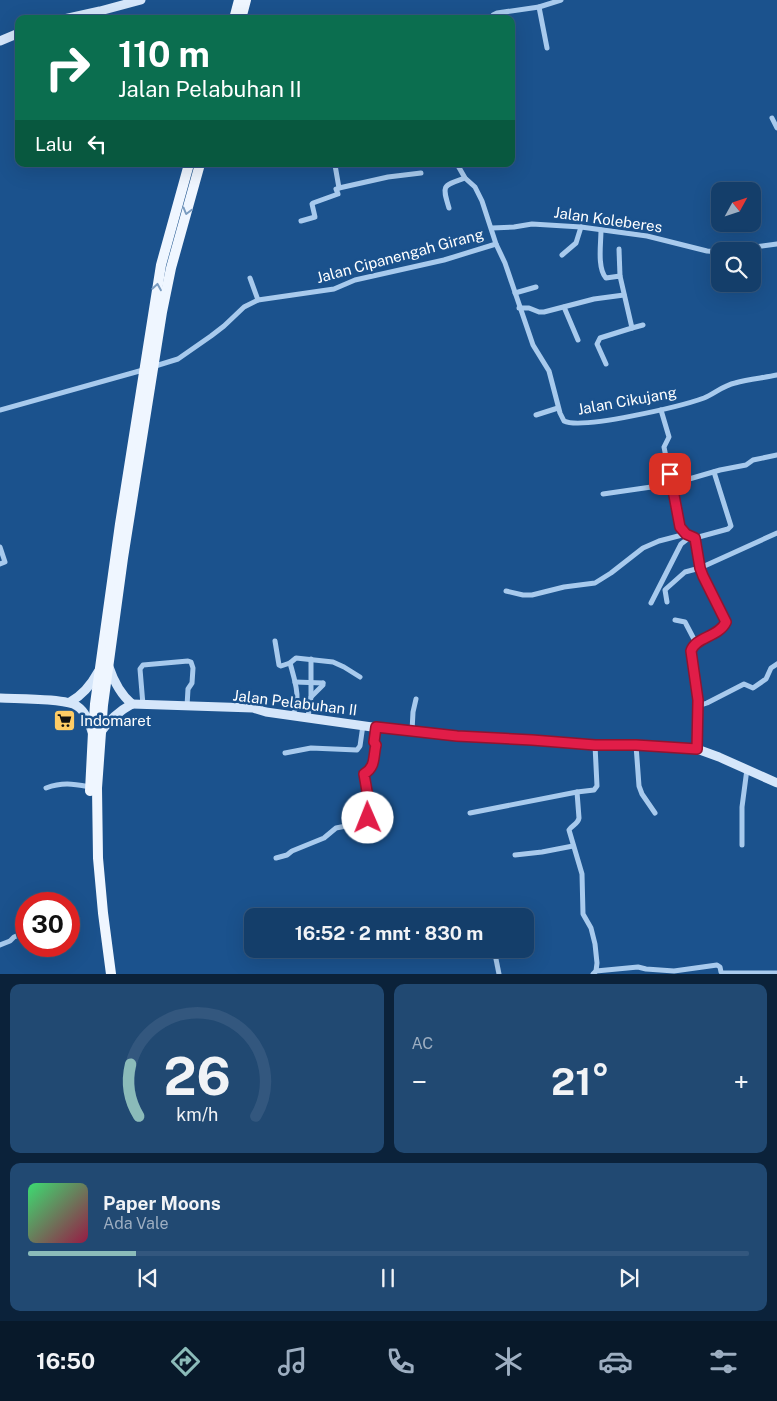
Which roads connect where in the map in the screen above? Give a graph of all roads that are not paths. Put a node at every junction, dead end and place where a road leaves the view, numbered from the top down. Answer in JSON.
{"nodes":[{"id":1,"x":141,"y":0,"type":"edge"},
{"id":2,"x":239,"y":0,"type":"edge"},
{"id":3,"x":246,"y":0,"type":"edge"},
{"id":4,"x":561,"y":0,"type":"edge"},
{"id":5,"x":539,"y":7,"type":"junction"},
{"id":6,"x":81,"y":15,"type":"edge"},
{"id":7,"x":235,"y":15,"type":"edge"},
{"id":8,"x":242,"y":15,"type":"edge"},
{"id":9,"x":493,"y":15,"type":"edge"},
{"id":10,"x":15,"y":35,"type":"edge"},
{"id":11,"x":0,"y":41,"type":"edge"},
{"id":12,"x":547,"y":48,"type":"dead end"},
{"id":13,"x":772,"y":118,"type":"dead end"},
{"id":14,"x":777,"y":128,"type":"edge"},
{"id":15,"x":188,"y":167,"type":"edge"},
{"id":16,"x":199,"y":167,"type":"edge"},
{"id":17,"x":335,"y":167,"type":"edge"},
{"id":18,"x":458,"y":167,"type":"edge"},
{"id":19,"x":421,"y":173,"type":"dead end"},
{"id":20,"x":465,"y":178,"type":"junction"},
{"id":21,"x":339,"y":188,"type":"junction"},
{"id":22,"x":450,"y":208,"type":"dead end"},
{"id":23,"x":301,"y":221,"type":"dead end"},
{"id":24,"x":581,"y":227,"type":"junction"},
{"id":25,"x":492,"y":228,"type":"junction"},
{"id":26,"x":601,"y":230,"type":"junction"},
{"id":27,"x":496,"y":244,"type":"junction"},
{"id":28,"x":777,"y":244,"type":"edge"},
{"id":29,"x":761,"y":246,"type":"edge"},
{"id":30,"x":619,"y":249,"type":"dead end"},
{"id":31,"x":711,"y":251,"type":"edge"},
{"id":32,"x":562,"y":255,"type":"dead end"},
{"id":33,"x":620,"y":276,"type":"junction"},
{"id":34,"x":250,"y":278,"type":"dead end"},
{"id":35,"x":536,"y":287,"type":"dead end"},
{"id":36,"x":515,"y":293,"type":"junction"},
{"id":37,"x":624,"y":296,"type":"junction"},
{"id":38,"x":258,"y":300,"type":"junction"},
{"id":39,"x":564,"y":307,"type":"junction"},
{"id":40,"x":519,"y":308,"type":"junction"},
{"id":41,"x":643,"y":325,"type":"dead end"},
{"id":42,"x":632,"y":328,"type":"junction"},
{"id":43,"x":578,"y":340,"type":"dead end"},
{"id":44,"x":606,"y":364,"type":"dead end"},
{"id":45,"x":148,"y":368,"type":"junction"},
{"id":46,"x":777,"y":375,"type":"edge"},
{"id":47,"x":558,"y":408,"type":"junction"},
{"id":48,"x":0,"y":410,"type":"edge"},
{"id":49,"x":661,"y":410,"type":"junction"},
{"id":50,"x":536,"y":415,"type":"dead end"},
{"id":51,"x":777,"y":455,"type":"edge"},
{"id":52,"x":714,"y":472,"type":"junction"},
{"id":53,"x":672,"y":484,"type":"junction"},
{"id":54,"x":603,"y":494,"type":"dead end"},
{"id":55,"x":777,"y":533,"type":"edge"},
{"id":56,"x":690,"y":536,"type":"junction"},
{"id":57,"x":0,"y":547,"type":"edge"},
{"id":58,"x":0,"y":564,"type":"edge"},
{"id":59,"x":700,"y":568,"type":"junction"},
{"id":60,"x":506,"y":591,"type":"dead end"},
{"id":61,"x":651,"y":602,"type":"dead end"},
{"id":62,"x":667,"y":602,"type":"dead end"},
{"id":63,"x":675,"y":620,"type":"dead end"},
{"id":64,"x":275,"y":641,"type":"dead end"},
{"id":65,"x":696,"y":643,"type":"junction"},
{"id":66,"x":312,"y":659,"type":"junction"},
{"id":67,"x":290,"y":663,"type":"junction"},
{"id":68,"x":777,"y":664,"type":"edge"},
{"id":69,"x":105,"y":667,"type":"junction"},
{"id":70,"x":360,"y":677,"type":"dead end"},
{"id":71,"x":295,"y":682,"type":"junction"},
{"id":72,"x":311,"y":683,"type":"junction"},
{"id":73,"x":311,"y":697,"type":"junction"},
{"id":74,"x":0,"y":698,"type":"edge"},
{"id":75,"x":416,"y":699,"type":"dead end"},
{"id":76,"x":70,"y":702,"type":"junction"},
{"id":77,"x":132,"y":704,"type":"junction"},
{"id":78,"x":143,"y":705,"type":"junction"},
{"id":79,"x":698,"y":706,"type":"junction"},
{"id":80,"x":187,"y":707,"type":"junction"},
{"id":81,"x":293,"y":716,"type":"junction"},
{"id":82,"x":308,"y":717,"type":"junction"},
{"id":83,"x":363,"y":725,"type":"junction"},
{"id":84,"x":376,"y":727,"type":"junction"},
{"id":85,"x":412,"y":731,"type":"junction"},
{"id":86,"x":95,"y":735,"type":"junction"},
{"id":87,"x":595,"y":745,"type":"junction"},
{"id":88,"x":636,"y":745,"type":"junction"},
{"id":89,"x":697,"y":749,"type":"junction"},
{"id":90,"x":285,"y":753,"type":"dead end"},
{"id":91,"x":747,"y":769,"type":"junction"},
{"id":92,"x":777,"y":783,"type":"edge"},
{"id":93,"x":90,"y":787,"type":"junction"},
{"id":94,"x":46,"y":788,"type":"dead end"},
{"id":95,"x":577,"y":792,"type":"junction"},
{"id":96,"x":470,"y":813,"type":"dead end"},
{"id":97,"x":655,"y":813,"type":"dead end"},
{"id":98,"x":742,"y":845,"type":"dead end"},
{"id":99,"x":573,"y":846,"type":"junction"},
{"id":100,"x":515,"y":855,"type":"dead end"},
{"id":101,"x":276,"y":858,"type":"dead end"},
{"id":102,"x":15,"y":936,"type":"edge"},
{"id":103,"x":0,"y":945,"type":"edge"},
{"id":104,"x":104,"y":951,"type":"junction"},
{"id":105,"x":496,"y":958,"type":"edge"},
{"id":106,"x":595,"y":972,"type":"edge"},
{"id":107,"x":777,"y":973,"type":"edge"},
{"id":108,"x":104,"y":974,"type":"edge"},
{"id":109,"x":110,"y":974,"type":"edge"},
{"id":110,"x":499,"y":974,"type":"edge"}],
"edges":[{"from":1,"to":6,"type":"main road"},
{"from":2,"to":7,"type":"main road"},
{"from":3,"to":8,"type":"main road"},
{"from":4,"to":5,"type":"street"},
{"from":5,"to":9,"type":"street"},
{"from":5,"to":12,"type":"street"},
{"from":10,"to":11,"type":"main road"},
{"from":13,"to":14,"type":"street"},
{"from":45,"to":15,"type":"main road","one_way":true},
{"from":16,"to":45,"type":"main road","one_way":true},
{"from":17,"to":21,"type":"street"},
{"from":18,"to":20,"type":"street","name":"Jalan Cikujang"},
{"from":19,"to":21,"type":"street"},
{"from":20,"to":22,"type":"street"},
{"from":20,"to":25,"type":"street","name":"Jalan Cikujang"},
{"from":21,"to":23,"type":"street"},
{"from":24,"to":25,"type":"street","name":"Jalan Koleberes"},
{"from":24,"to":26,"type":"street","name":"Jalan Koleberes"},
{"from":24,"to":32,"type":"street"},
{"from":25,"to":27,"type":"street","name":"Jalan Cikujang"},
{"from":26,"to":31,"type":"street","name":"Jalan Koleberes"},
{"from":26,"to":33,"type":"street"},
{"from":27,"to":36,"type":"street","name":"Jalan Cikujang"},
{"from":27,"to":38,"type":"street","name":"Jalan Cipanengah Girang"},
{"from":28,"to":29,"type":"street"},
{"from":30,"to":33,"type":"street"},
{"from":33,"to":37,"type":"street"},
{"from":34,"to":38,"type":"street"},
{"from":35,"to":36,"type":"street"},
{"from":36,"to":40,"type":"street","name":"Jalan Cikujang"},
{"from":37,"to":39,"type":"street"},
{"from":37,"to":42,"type":"street"},
{"from":38,"to":45,"type":"street","name":"Jalan Cipanengah Girang"},
{"from":39,"to":40,"type":"street"},
{"from":39,"to":43,"type":"street"},
{"from":40,"to":47,"type":"street","name":"Jalan Cikujang"},
{"from":41,"to":42,"type":"street"},
{"from":42,"to":44,"type":"street"},
{"from":45,"to":48,"type":"street","name":"Jalan Cipanengah Girang"},
{"from":45,"to":69,"type":"main road"},
{"from":46,"to":49,"type":"street","name":"Jalan Cikujang"},
{"from":47,"to":49,"type":"street","name":"Jalan Cikujang"},
{"from":47,"to":50,"type":"street"},
{"from":49,"to":53,"type":"street"},
{"from":51,"to":52,"type":"street"},
{"from":52,"to":53,"type":"street"},
{"from":52,"to":56,"type":"street"},
{"from":53,"to":54,"type":"street"},
{"from":53,"to":56,"type":"street"},
{"from":55,"to":59,"type":"street"},
{"from":56,"to":59,"type":"street"},
{"from":56,"to":60,"type":"street"},
{"from":56,"to":61,"type":"street"},
{"from":57,"to":58,"type":"street"},
{"from":59,"to":62,"type":"street"},
{"from":59,"to":65,"type":"street"},
{"from":63,"to":65,"type":"street"},
{"from":64,"to":67,"type":"street"},
{"from":65,"to":79,"type":"street"},
{"from":66,"to":67,"type":"street"},
{"from":66,"to":70,"type":"street"},
{"from":66,"to":72,"type":"street"},
{"from":67,"to":71,"type":"street"},
{"from":68,"to":79,"type":"street"},
{"from":69,"to":76,"type":"main road"},
{"from":69,"to":77,"type":"main road"},
{"from":69,"to":86,"type":"main road"},
{"from":71,"to":72,"type":"street"},
{"from":71,"to":81,"type":"street"},
{"from":72,"to":73,"type":"street"},
{"from":72,"to":73,"type":"street"},
{"from":73,"to":82,"type":"street"},
{"from":74,"to":76,"type":"main road"},
{"from":75,"to":85,"type":"street"},
{"from":76,"to":86,"type":"main road"},
{"from":77,"to":78,"type":"main road","name":"Jalan Pelabuhan II"},
{"from":77,"to":86,"type":"main road"},
{"from":78,"to":80,"type":"main road","name":"Jalan Pelabuhan II"},
{"from":78,"to":80,"type":"street"},
{"from":79,"to":89,"type":"street"},
{"from":80,"to":81,"type":"main road","name":"Jalan Pelabuhan II"},
{"from":81,"to":82,"type":"main road","name":"Jalan Pelabuhan II"},
{"from":82,"to":83,"type":"main road","name":"Jalan Pelabuhan II"},
{"from":83,"to":84,"type":"main road","name":"Jalan Pelabuhan II"},
{"from":83,"to":90,"type":"street"},
{"from":84,"to":85,"type":"main road","name":"Jalan Pelabuhan II"},
{"from":84,"to":101,"type":"street"},
{"from":85,"to":87,"type":"main road","name":"Jalan Pelabuhan II"},
{"from":86,"to":93,"type":"main road"},
{"from":86,"to":104,"type":"main road"},
{"from":87,"to":88,"type":"main road","name":"Jalan Pelabuhan II"},
{"from":87,"to":95,"type":"street"},
{"from":88,"to":89,"type":"main road","name":"Jalan Pelabuhan II"},
{"from":88,"to":97,"type":"street"},
{"from":89,"to":91,"type":"main road","name":"Jalan Pelabuhan II"},
{"from":91,"to":92,"type":"main road","name":"Jalan Pelabuhan II"},
{"from":91,"to":98,"type":"street"},
{"from":93,"to":94,"type":"street"},
{"from":93,"to":104,"type":"main road"},
{"from":95,"to":96,"type":"street"},
{"from":95,"to":99,"type":"street"},
{"from":99,"to":100,"type":"street"},
{"from":99,"to":106,"type":"street"},
{"from":102,"to":103,"type":"street"},
{"from":104,"to":108,"type":"main road"},
{"from":104,"to":109,"type":"main road"},
{"from":105,"to":110,"type":"street"},
{"from":106,"to":107,"type":"street"}]}
